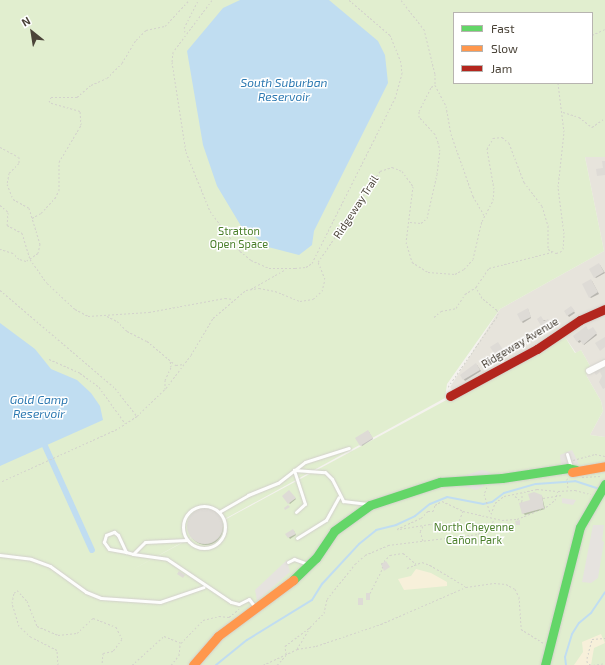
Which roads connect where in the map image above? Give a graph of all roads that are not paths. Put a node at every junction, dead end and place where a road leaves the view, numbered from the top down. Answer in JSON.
{"nodes":[{"id":1,"x":604,"y":312,"type":"edge"},
{"id":2,"x":605,"y":363,"type":"edge"},
{"id":3,"x":589,"y":371,"type":"dead end"},
{"id":4,"x":449,"y":394,"type":"road end"},
{"id":5,"x":349,"y":448,"type":"dead end"},
{"id":6,"x":567,"y":454,"type":"dead end"},
{"id":7,"x":605,"y":466,"type":"edge"},
{"id":8,"x":294,"y":470,"type":"junction"},
{"id":9,"x":578,"y":472,"type":"junction"},
{"id":10,"x":601,"y":485,"type":"edge"},
{"id":11,"x":339,"y":497,"type":"junction"},
{"id":12,"x":370,"y":505,"type":"junction"},
{"id":13,"x":219,"y":512,"type":"junction"},
{"id":14,"x":296,"y":512,"type":"dead end"},
{"id":15,"x":297,"y":538,"type":"dead end"},
{"id":16,"x":187,"y":540,"type":"junction"},
{"id":17,"x":126,"y":552,"type":"junction"},
{"id":18,"x":0,"y":554,"type":"edge"},
{"id":19,"x":133,"y":554,"type":"junction"},
{"id":20,"x":288,"y":562,"type":"dead end"},
{"id":21,"x":310,"y":565,"type":"junction"},
{"id":22,"x":204,"y":586,"type":"junction"},
{"id":23,"x":256,"y":609,"type":"junction"},
{"id":24,"x":193,"y":665,"type":"edge"},
{"id":25,"x":545,"y":665,"type":"edge"}],
"edges":[{"from":1,"to":4,"type":"street","name":"Ridgeway Avenue"},
{"from":2,"to":3,"type":"street"},
{"from":5,"to":8,"type":"lane"},
{"from":6,"to":9,"type":"lane"},
{"from":7,"to":9,"type":"street"},
{"from":8,"to":11,"type":"lane"},
{"from":8,"to":13,"type":"lane"},
{"from":8,"to":14,"type":"lane"},
{"from":9,"to":10,"type":"street"},
{"from":9,"to":12,"type":"street"},
{"from":10,"to":25,"type":"street"},
{"from":11,"to":12,"type":"lane"},
{"from":11,"to":15,"type":"lane"},
{"from":12,"to":21,"type":"street"},
{"from":13,"to":16,"type":"lane"},
{"from":13,"to":16,"type":"lane"},
{"from":16,"to":19,"type":"lane"},
{"from":17,"to":17,"type":"lane"},
{"from":17,"to":19,"type":"lane"},
{"from":18,"to":22,"type":"lane"},
{"from":19,"to":22,"type":"lane"},
{"from":20,"to":21,"type":"lane"},
{"from":21,"to":23,"type":"street"},
{"from":22,"to":23,"type":"lane"},
{"from":23,"to":24,"type":"street"}]}
